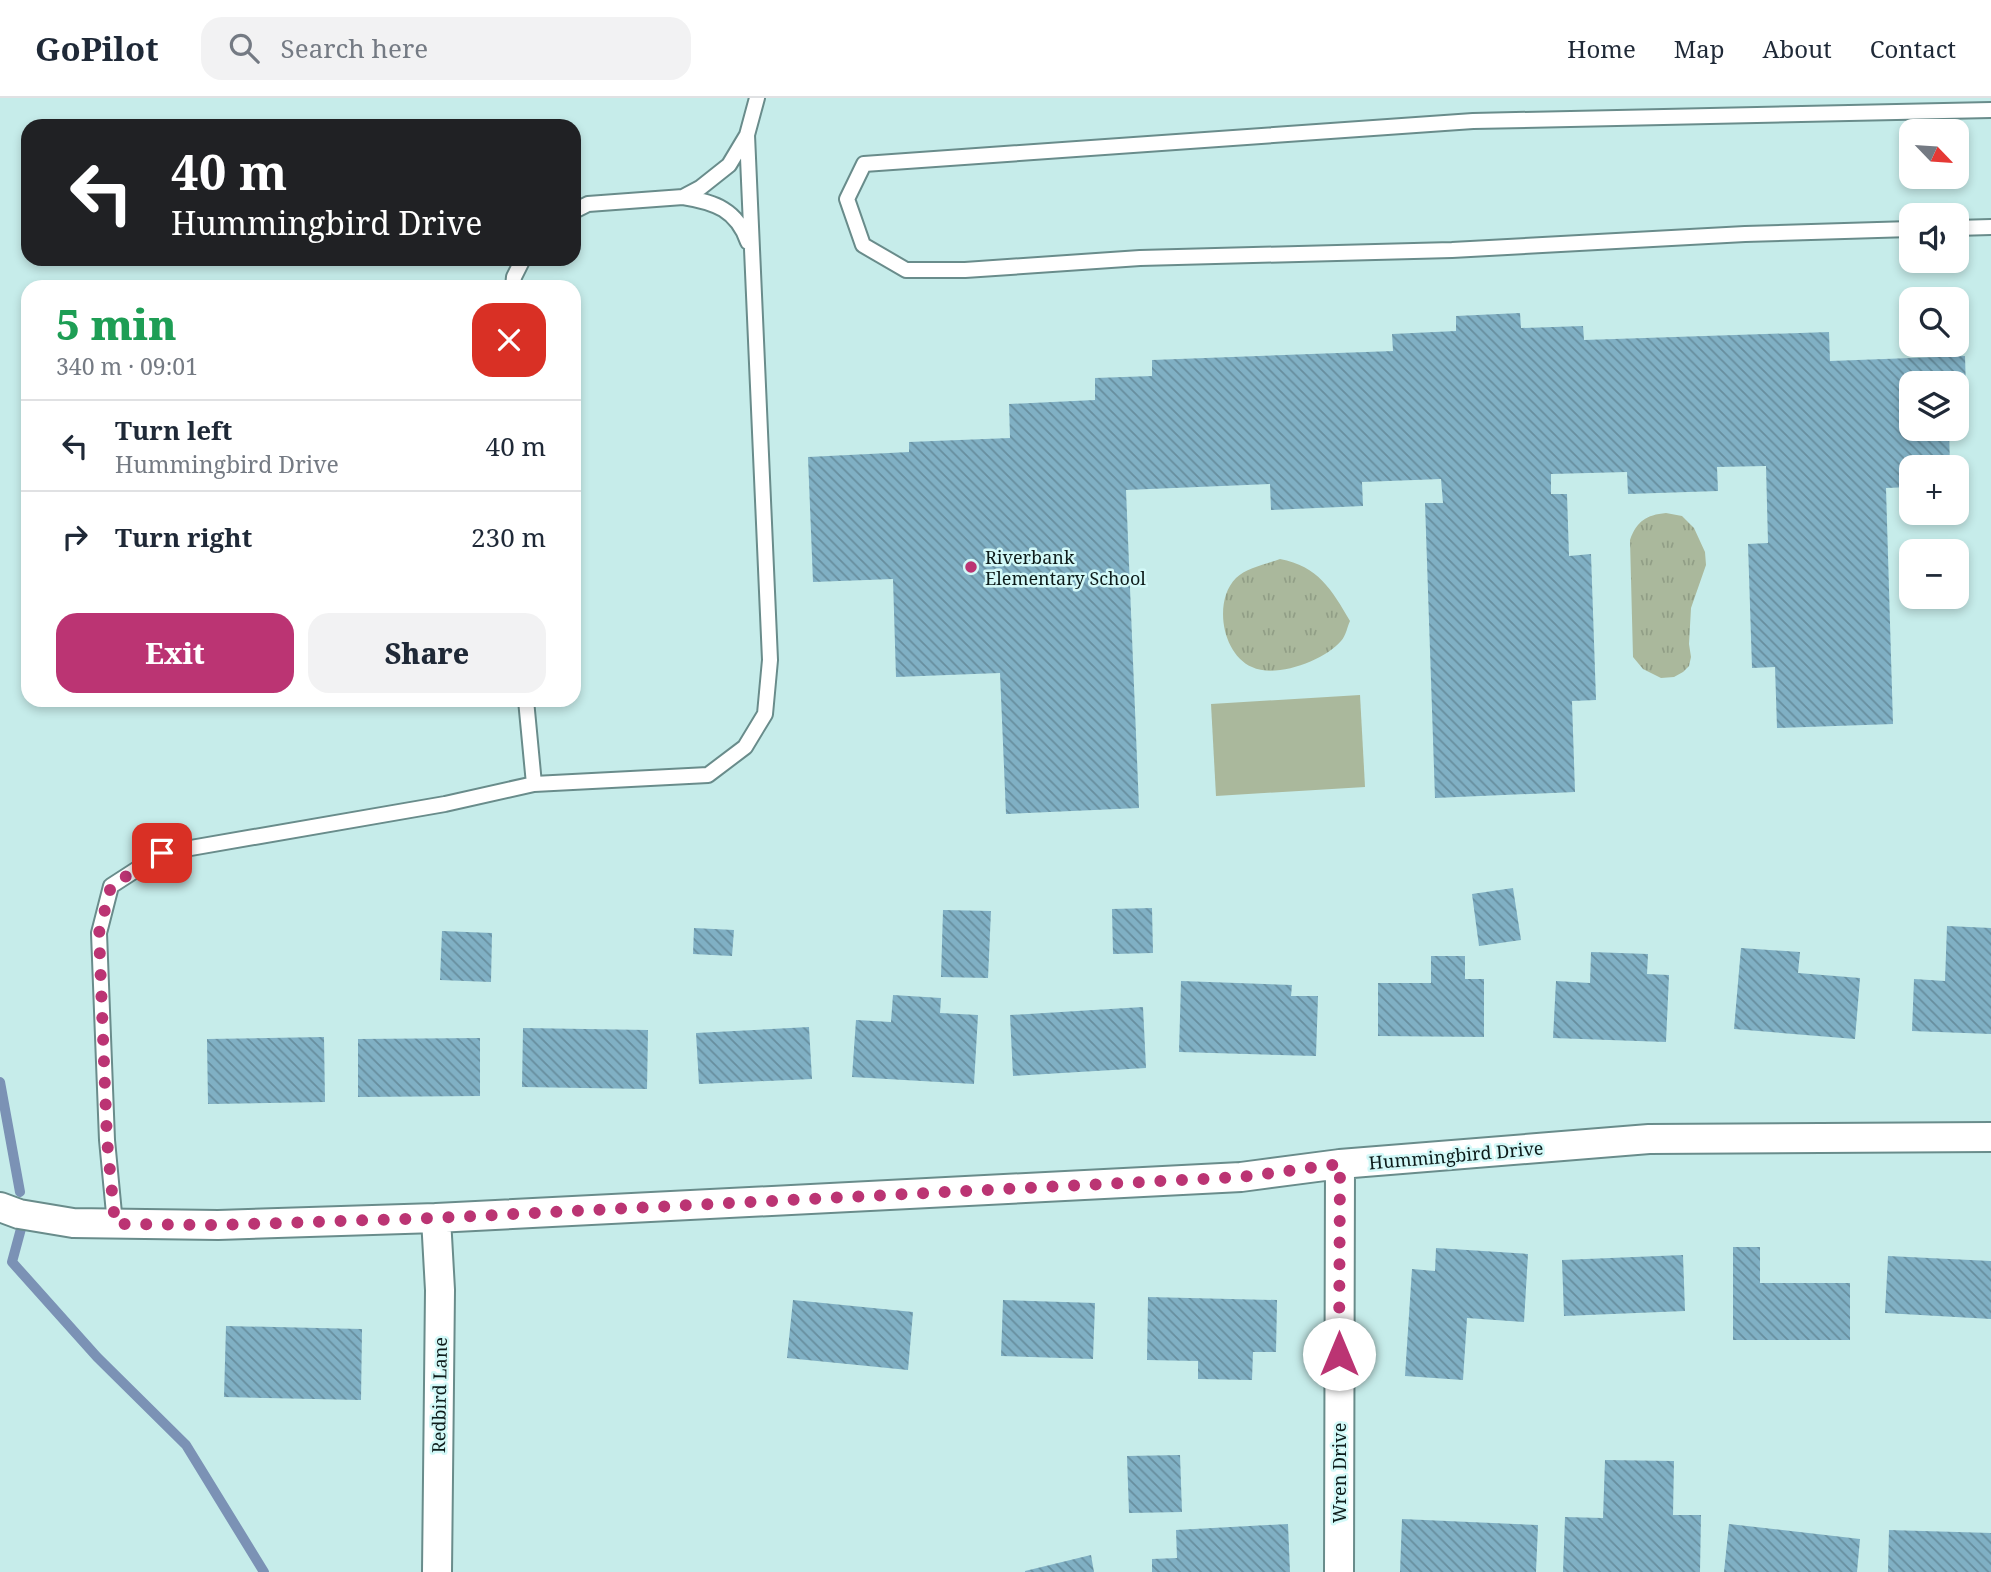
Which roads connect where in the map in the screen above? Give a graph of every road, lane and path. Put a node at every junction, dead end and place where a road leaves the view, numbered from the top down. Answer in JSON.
{"nodes":[{"id":1,"x":757,"y":98,"type":"edge"},
{"id":2,"x":1991,"y":110,"type":"edge"},
{"id":3,"x":747,"y":135,"type":"junction"},
{"id":4,"x":683,"y":197,"type":"junction"},
{"id":5,"x":581,"y":207,"type":"edge"},
{"id":6,"x":1991,"y":227,"type":"edge"},
{"id":7,"x":1969,"y":228,"type":"edge"},
{"id":8,"x":1899,"y":229,"type":"edge"},
{"id":9,"x":752,"y":254,"type":"junction"},
{"id":10,"x":527,"y":707,"type":"edge"},
{"id":11,"x":534,"y":784,"type":"junction"},
{"id":12,"x":1991,"y":1137,"type":"edge"},
{"id":13,"x":1340,"y":1164,"type":"junction"},
{"id":14,"x":0,"y":1207,"type":"edge"},
{"id":15,"x":436,"y":1218,"type":"junction"},
{"id":16,"x":115,"y":1224,"type":"junction"},
{"id":17,"x":437,"y":1572,"type":"edge"},
{"id":18,"x":1339,"y":1572,"type":"edge"}],
"edges":[{"from":1,"to":3,"type":"lane"},
{"from":2,"to":8,"type":"lane"},
{"from":3,"to":4,"type":"lane"},
{"from":3,"to":9,"type":"lane"},
{"from":4,"to":5,"type":"lane"},
{"from":4,"to":9,"type":"lane"},
{"from":6,"to":7,"type":"lane"},
{"from":9,"to":11,"type":"lane"},
{"from":10,"to":11,"type":"lane"},
{"from":11,"to":16,"type":"lane"},
{"from":12,"to":13,"type":"street","name":"Hummingbird Drive"},
{"from":13,"to":15,"type":"street","name":"Hummingbird Drive"},
{"from":13,"to":18,"type":"street","name":"Wren Drive"},
{"from":14,"to":16,"type":"street","name":"Hummingbird Drive"},
{"from":15,"to":16,"type":"street","name":"Hummingbird Drive"},
{"from":15,"to":17,"type":"street","name":"Redbird Lane"}]}
